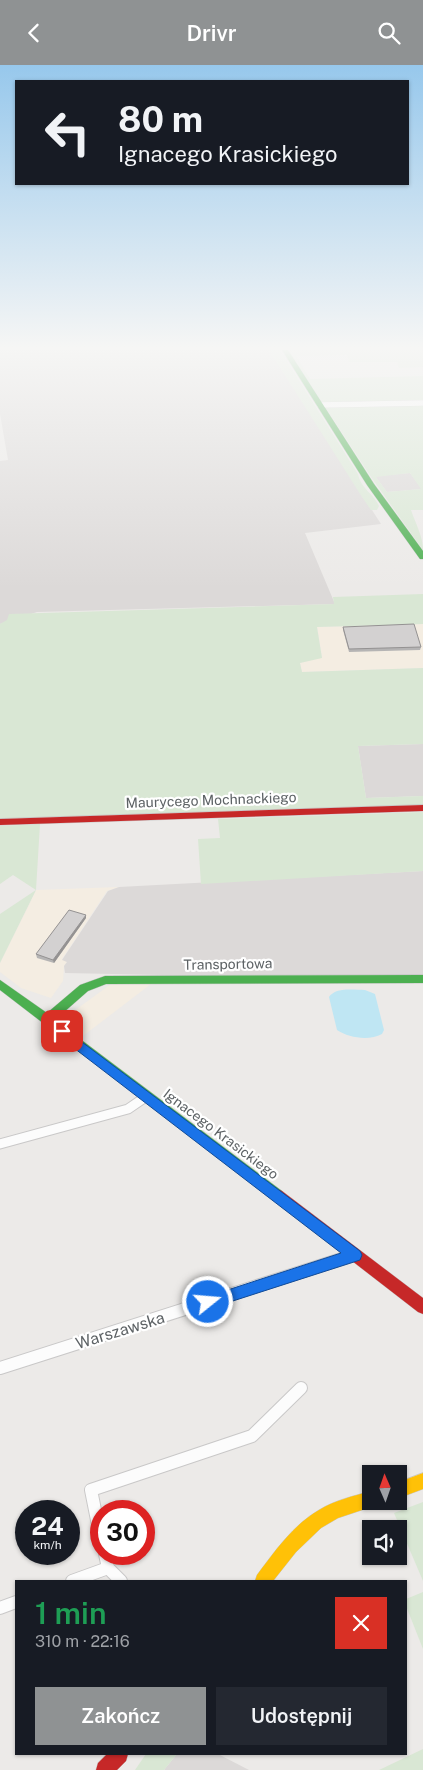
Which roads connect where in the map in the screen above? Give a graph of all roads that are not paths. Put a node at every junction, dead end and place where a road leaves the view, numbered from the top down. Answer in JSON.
{"nodes":[{"id":1,"x":336,"y":430,"type":"edge"},
{"id":2,"x":423,"y":557,"type":"edge"},
{"id":3,"x":423,"y":808,"type":"edge"},
{"id":4,"x":0,"y":822,"type":"edge"},
{"id":5,"x":423,"y":979,"type":"edge"},
{"id":6,"x":0,"y":985,"type":"edge"},
{"id":7,"x":47,"y":1021,"type":"junction"},
{"id":8,"x":147,"y":1096,"type":"junction"},
{"id":9,"x":0,"y":1143,"type":"edge"},
{"id":10,"x":355,"y":1255,"type":"junction"},
{"id":11,"x":423,"y":1307,"type":"edge"},
{"id":12,"x":0,"y":1367,"type":"edge"},
{"id":13,"x":300,"y":1387,"type":"dead end"},
{"id":14,"x":423,"y":1481,"type":"edge"},
{"id":15,"x":408,"y":1486,"type":"edge"},
{"id":16,"x":93,"y":1500,"type":"edge"},
{"id":17,"x":362,"y":1502,"type":"edge"},
{"id":18,"x":107,"y":1565,"type":"edge"},
{"id":19,"x":108,"y":1568,"type":"junction"},
{"id":20,"x":75,"y":1580,"type":"edge"},
{"id":21,"x":120,"y":1580,"type":"edge"},
{"id":22,"x":263,"y":1580,"type":"edge"},
{"id":23,"x":15,"y":1602,"type":"edge"},
{"id":24,"x":0,"y":1608,"type":"edge"},
{"id":25,"x":118,"y":1755,"type":"edge"},
{"id":26,"x":105,"y":1770,"type":"edge"}],
"edges":[{"from":1,"to":2,"type":"street"},
{"from":3,"to":4,"type":"street","name":"Maurycego Mochnackiego"},
{"from":5,"to":7,"type":"street","name":"Transportowa"},
{"from":6,"to":7,"type":"street","name":"Ignacego Krasickiego"},
{"from":7,"to":8,"type":"street","name":"Ignacego Krasickiego"},
{"from":8,"to":9,"type":"street"},
{"from":8,"to":10,"type":"street","name":"Ignacego Krasickiego"},
{"from":10,"to":11,"type":"street","name":"Ignacego Krasickiego"},
{"from":10,"to":12,"type":"street","name":"Warszawska"},
{"from":13,"to":16,"type":"street"},
{"from":14,"to":15,"type":"street"},
{"from":17,"to":22,"type":"street"},
{"from":18,"to":19,"type":"street"},
{"from":19,"to":20,"type":"street"},
{"from":19,"to":21,"type":"street"},
{"from":23,"to":24,"type":"street"},
{"from":25,"to":26,"type":"street"}]}
